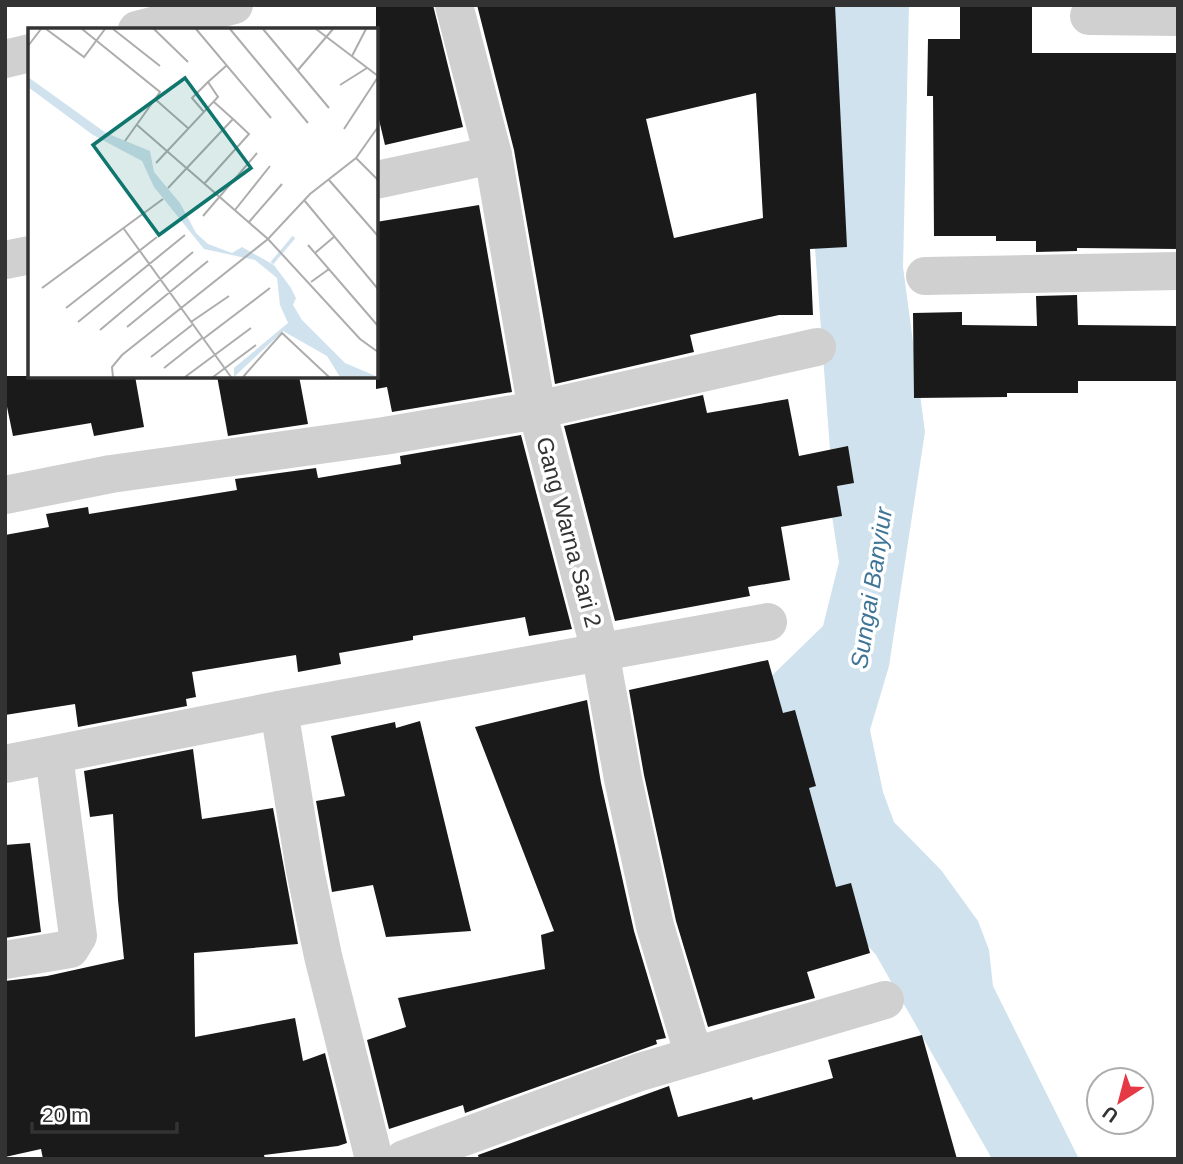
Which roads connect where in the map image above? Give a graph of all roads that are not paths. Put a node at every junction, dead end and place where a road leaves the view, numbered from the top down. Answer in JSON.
{"nodes":[{"id":1,"x":234,"y":5,"type":"edge"},
{"id":2,"x":454,"y":5,"type":"edge"},
{"id":3,"x":1089,"y":16,"type":"dead end"},
{"id":4,"x":1178,"y":17,"type":"edge"},
{"id":5,"x":144,"y":28,"type":"edge"},
{"id":6,"x":28,"y":53,"type":"edge"},
{"id":7,"x":5,"y":59,"type":"edge"},
{"id":8,"x":493,"y":155,"type":"junction"},
{"id":9,"x":378,"y":180,"type":"edge"},
{"id":10,"x":28,"y":255,"type":"edge"},
{"id":11,"x":5,"y":260,"type":"edge"},
{"id":12,"x":1178,"y":271,"type":"edge"},
{"id":13,"x":925,"y":276,"type":"dead end"},
{"id":14,"x":817,"y":346,"type":"dead end"},
{"id":15,"x":537,"y":410,"type":"junction"},
{"id":16,"x":5,"y":495,"type":"edge"},
{"id":17,"x":768,"y":622,"type":"dead end"},
{"id":18,"x":600,"y":651,"type":"junction"},
{"id":19,"x":279,"y":710,"type":"junction"},
{"id":20,"x":54,"y":756,"type":"junction"},
{"id":21,"x":5,"y":764,"type":"edge"},
{"id":22,"x":5,"y":960,"type":"edge"},
{"id":23,"x":886,"y":1000,"type":"dead end"},
{"id":24,"x":694,"y":1056,"type":"junction"},
{"id":25,"x":374,"y":1159,"type":"edge"},
{"id":26,"x":404,"y":1159,"type":"edge"}],
"edges":[{"from":1,"to":5,"type":"street"},
{"from":2,"to":8,"type":"street","name":"Gang Warna Sari 2"},
{"from":3,"to":4,"type":"street"},
{"from":6,"to":7,"type":"street"},
{"from":8,"to":9,"type":"street"},
{"from":8,"to":15,"type":"street","name":"Gang Warna Sari 2"},
{"from":10,"to":11,"type":"street"},
{"from":12,"to":13,"type":"street"},
{"from":14,"to":15,"type":"street"},
{"from":15,"to":16,"type":"street"},
{"from":15,"to":18,"type":"street","name":"Gang Warna Sari 2"},
{"from":17,"to":18,"type":"street"},
{"from":18,"to":19,"type":"street"},
{"from":18,"to":24,"type":"street","name":"Gang Warna Sari 2"},
{"from":19,"to":20,"type":"street"},
{"from":19,"to":25,"type":"street"},
{"from":20,"to":21,"type":"street"},
{"from":20,"to":22,"type":"street"},
{"from":23,"to":24,"type":"street"},
{"from":24,"to":26,"type":"street"}]}
